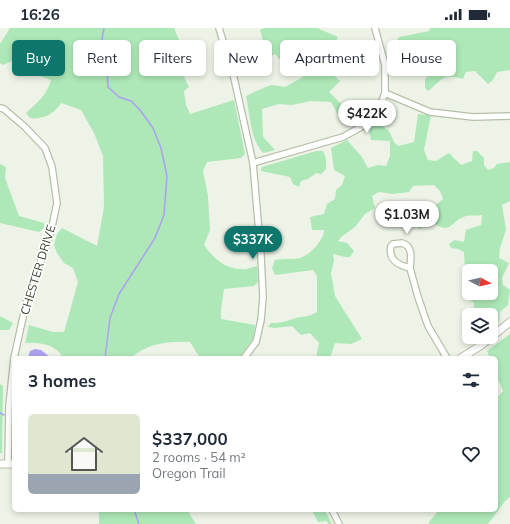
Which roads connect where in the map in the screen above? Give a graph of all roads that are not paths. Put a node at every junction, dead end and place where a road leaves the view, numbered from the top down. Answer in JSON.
{"nodes":[{"id":1,"x":219,"y":28,"type":"edge"},
{"id":2,"x":375,"y":28,"type":"edge"},
{"id":3,"x":385,"y":93,"type":"junction"},
{"id":4,"x":0,"y":108,"type":"edge"},
{"id":5,"x":510,"y":116,"type":"edge"},
{"id":6,"x":253,"y":163,"type":"junction"},
{"id":7,"x":410,"y":268,"type":"junction"},
{"id":8,"x":510,"y":322,"type":"edge"},
{"id":9,"x":14,"y":356,"type":"edge"},
{"id":10,"x":246,"y":356,"type":"edge"},
{"id":11,"x":446,"y":356,"type":"edge"},
{"id":12,"x":463,"y":356,"type":"edge"},
{"id":13,"x":12,"y":377,"type":"edge"},
{"id":14,"x":0,"y":464,"type":"edge"},
{"id":15,"x":11,"y":464,"type":"edge"},
{"id":16,"x":333,"y":512,"type":"edge"},
{"id":17,"x":339,"y":524,"type":"edge"}],
"edges":[{"from":1,"to":6,"type":"street"},
{"from":2,"to":3,"type":"street"},
{"from":3,"to":5,"type":"street"},
{"from":3,"to":6,"type":"street"},
{"from":4,"to":9,"type":"street","name":"CHESTER DRIVE"},
{"from":6,"to":10,"type":"street"},
{"from":7,"to":7,"type":"street"},
{"from":7,"to":11,"type":"street"},
{"from":8,"to":12,"type":"street"},
{"from":13,"to":15,"type":"street","name":"CHESTER DRIVE"},
{"from":14,"to":15,"type":"street"},
{"from":16,"to":17,"type":"street"}]}
